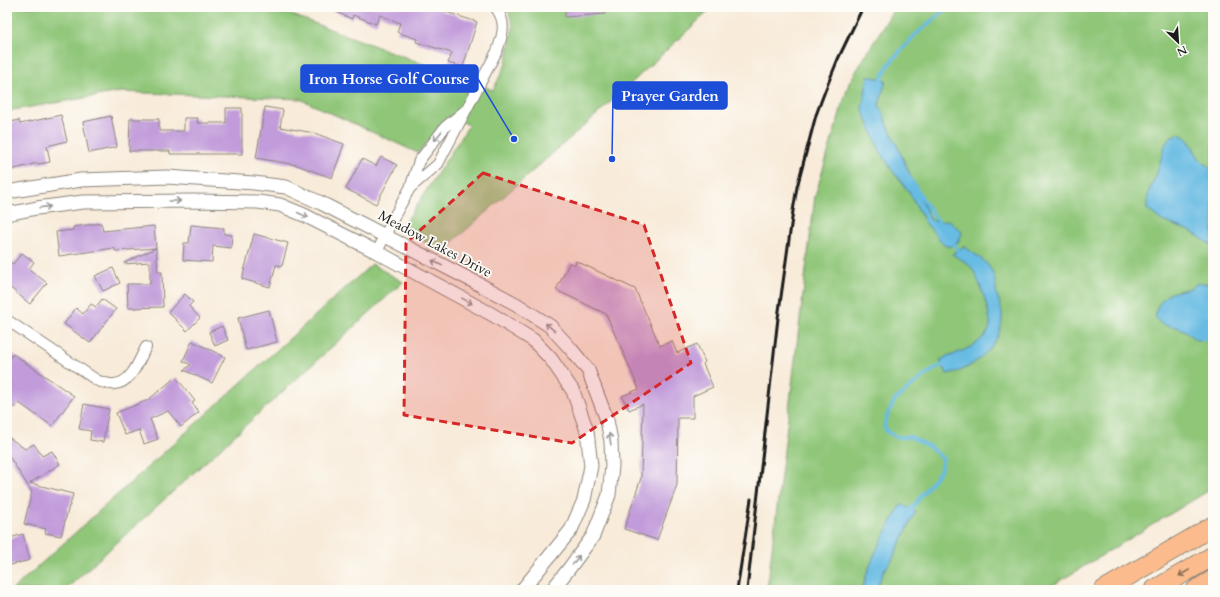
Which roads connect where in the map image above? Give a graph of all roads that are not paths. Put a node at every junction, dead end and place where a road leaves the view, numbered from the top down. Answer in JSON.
{"nodes":[{"id":1,"x":495,"y":7,"type":"edge"},
{"id":2,"x":466,"y":109,"type":"junction"},
{"id":3,"x":410,"y":188,"type":"junction"},
{"id":4,"x":7,"y":192,"type":"edge"},
{"id":5,"x":7,"y":214,"type":"edge"},
{"id":6,"x":384,"y":236,"type":"junction"},
{"id":7,"x":377,"y":252,"type":"junction"},
{"id":8,"x":7,"y":320,"type":"edge"},
{"id":9,"x":146,"y":347,"type":"dead end"},
{"id":10,"x":1213,"y":511,"type":"edge"},
{"id":11,"x":1213,"y":526,"type":"edge"},
{"id":12,"x":1213,"y":556,"type":"edge"},
{"id":13,"x":1120,"y":580,"type":"junction"},
{"id":14,"x":1213,"y":580,"type":"edge"},
{"id":15,"x":522,"y":590,"type":"edge"},
{"id":16,"x":552,"y":590,"type":"edge"},
{"id":17,"x":1104,"y":590,"type":"edge"},
{"id":18,"x":1154,"y":590,"type":"edge"},
{"id":19,"x":1196,"y":590,"type":"edge"}],
"edges":[{"from":1,"to":2,"type":"street"},
{"from":2,"to":3,"type":"street"},
{"from":2,"to":3,"type":"street","one_way":true},
{"from":3,"to":6,"type":"street"},
{"from":4,"to":6,"type":"street","name":"Meadow Lakes Drive"},
{"from":5,"to":7,"type":"street","one_way":true},
{"from":6,"to":7,"type":"street"},
{"from":16,"to":6,"type":"street","name":"Meadow Lakes Drive","one_way":true},
{"from":7,"to":15,"type":"street","one_way":true},
{"from":8,"to":9,"type":"street"},
{"from":10,"to":13,"type":"highway"},
{"from":11,"to":13,"type":"highway"},
{"from":12,"to":18,"type":"highway","one_way":true},
{"from":13,"to":17,"type":"highway"},
{"from":14,"to":19,"type":"highway"}]}
